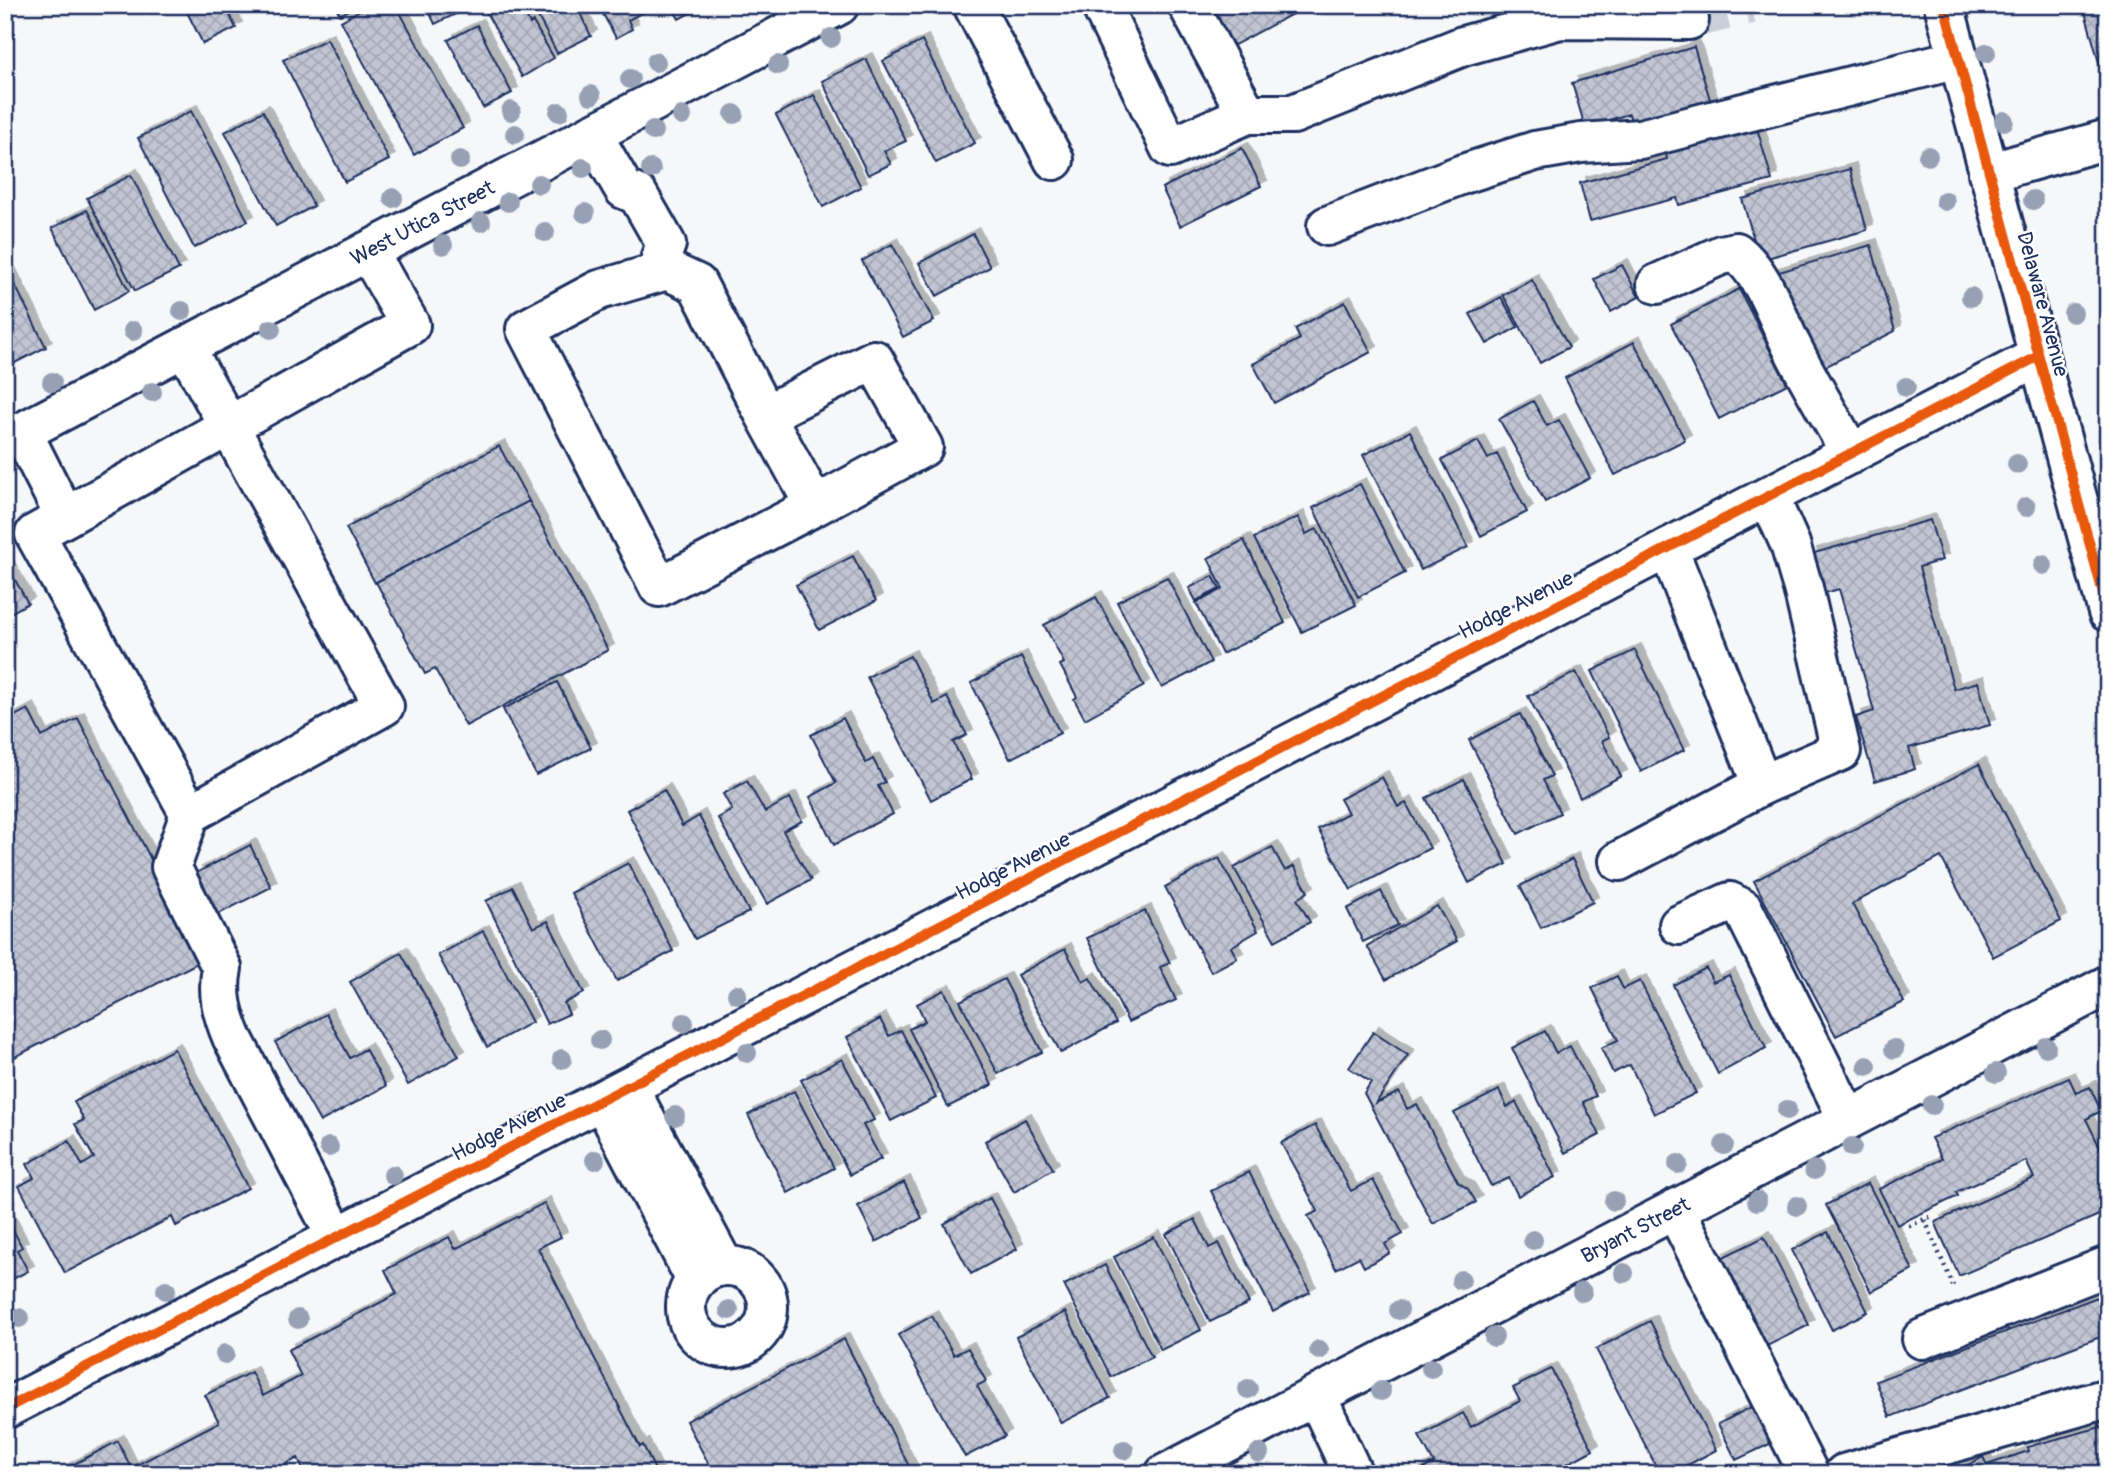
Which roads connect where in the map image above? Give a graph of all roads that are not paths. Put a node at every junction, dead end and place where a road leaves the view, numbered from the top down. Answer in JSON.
{"nodes":[{"id":1,"x":973,"y":5,"type":"edge"},
{"id":2,"x":1101,"y":5,"type":"edge"},
{"id":3,"x":1188,"y":5,"type":"edge"},
{"id":4,"x":1944,"y":5,"type":"edge"},
{"id":5,"x":820,"y":10,"type":"edge"},
{"id":6,"x":1689,"y":20,"type":"tunnel mouth"},
{"id":7,"x":1958,"y":59,"type":"junction"},
{"id":8,"x":1247,"y":114,"type":"junction"},
{"id":9,"x":592,"y":134,"type":"junction"},
{"id":10,"x":2108,"y":139,"type":"edge"},
{"id":11,"x":1054,"y":160,"type":"dead end"},
{"id":12,"x":1988,"y":173,"type":"junction"},
{"id":13,"x":1327,"y":226,"type":"dead end"},
{"id":14,"x":368,"y":251,"type":"junction"},
{"id":15,"x":664,"y":264,"type":"junction"},
{"id":16,"x":1657,"y":284,"type":"dead end"},
{"id":17,"x":185,"y":347,"type":"junction"},
{"id":18,"x":2037,"y":357,"type":"junction"},
{"id":19,"x":765,"y":415,"type":"junction"},
{"id":20,"x":228,"y":426,"type":"junction"},
{"id":21,"x":13,"y":436,"type":"edge"},
{"id":22,"x":1850,"y":454,"type":"junction"},
{"id":23,"x":1769,"y":497,"type":"junction"},
{"id":24,"x":815,"y":506,"type":"junction"},
{"id":25,"x":65,"y":517,"type":"junction"},
{"id":26,"x":1668,"y":548,"type":"junction"},
{"id":27,"x":2108,"y":612,"type":"edge"},
{"id":28,"x":1762,"y":785,"type":"junction"},
{"id":29,"x":190,"y":814,"type":"junction"},
{"id":30,"x":1619,"y":861,"type":"dead end"},
{"id":31,"x":1679,"y":925,"type":"dead end"},
{"id":32,"x":2108,"y":985,"type":"edge"},
{"id":33,"x":615,"y":1093,"type":"junction"},
{"id":34,"x":1848,"y":1119,"type":"junction"},
{"id":35,"x":1675,"y":1209,"type":"junction"},
{"id":36,"x":337,"y":1238,"type":"junction"},
{"id":37,"x":2108,"y":1266,"type":"edge"},
{"id":38,"x":710,"y":1273,"type":"dead end"},
{"id":39,"x":1922,"y":1339,"type":"dead end"},
{"id":40,"x":1316,"y":1395,"type":"junction"},
{"id":41,"x":2108,"y":1398,"type":"edge"},
{"id":42,"x":5,"y":1409,"type":"edge"},
{"id":43,"x":1165,"y":1474,"type":"edge"},
{"id":44,"x":1353,"y":1474,"type":"edge"},
{"id":45,"x":1809,"y":1474,"type":"edge"},
{"id":46,"x":1844,"y":1474,"type":"edge"}],
"edges":[{"from":1,"to":11,"type":"street"},
{"from":2,"to":8,"type":"street"},
{"from":3,"to":8,"type":"street"},
{"from":4,"to":7,"type":"street","name":"Delaware Avenue"},
{"from":5,"to":9,"type":"street","name":"West Utica Street"},
{"from":6,"to":8,"type":"street"},
{"from":7,"to":12,"type":"street","name":"Delaware Avenue"},
{"from":7,"to":13,"type":"street"},
{"from":9,"to":14,"type":"street","name":"West Utica Street"},
{"from":9,"to":15,"type":"street"},
{"from":10,"to":12,"type":"street"},
{"from":12,"to":18,"type":"street","name":"Delaware Avenue"},
{"from":14,"to":17,"type":"street","name":"West Utica Street"},
{"from":14,"to":20,"type":"street"},
{"from":15,"to":19,"type":"street"},
{"from":15,"to":24,"type":"street"},
{"from":16,"to":22,"type":"street"},
{"from":17,"to":20,"type":"street"},
{"from":17,"to":21,"type":"street","name":"West Utica Street"},
{"from":18,"to":22,"type":"street","name":"Hodge Avenue"},
{"from":18,"to":27,"type":"street","name":"Delaware Avenue"},
{"from":19,"to":24,"type":"street"},
{"from":19,"to":24,"type":"street"},
{"from":20,"to":25,"type":"street"},
{"from":20,"to":29,"type":"street"},
{"from":21,"to":25,"type":"street"},
{"from":22,"to":23,"type":"street","name":"Hodge Avenue"},
{"from":23,"to":26,"type":"street","name":"Hodge Avenue"},
{"from":23,"to":28,"type":"street"},
{"from":25,"to":29,"type":"street"},
{"from":26,"to":28,"type":"street"},
{"from":26,"to":33,"type":"street","name":"Hodge Avenue"},
{"from":28,"to":30,"type":"street"},
{"from":29,"to":36,"type":"street"},
{"from":31,"to":34,"type":"street"},
{"from":32,"to":34,"type":"street","name":"Bryant Street"},
{"from":33,"to":36,"type":"street","name":"Hodge Avenue"},
{"from":33,"to":38,"type":"street"},
{"from":34,"to":35,"type":"street","name":"Bryant Street"},
{"from":35,"to":40,"type":"street","name":"Bryant Street"},
{"from":35,"to":45,"type":"street"},
{"from":36,"to":42,"type":"street","name":"Hodge Avenue"},
{"from":37,"to":39,"type":"street"},
{"from":40,"to":43,"type":"street","name":"Bryant Street"},
{"from":40,"to":44,"type":"street"},
{"from":41,"to":46,"type":"street"}]}
